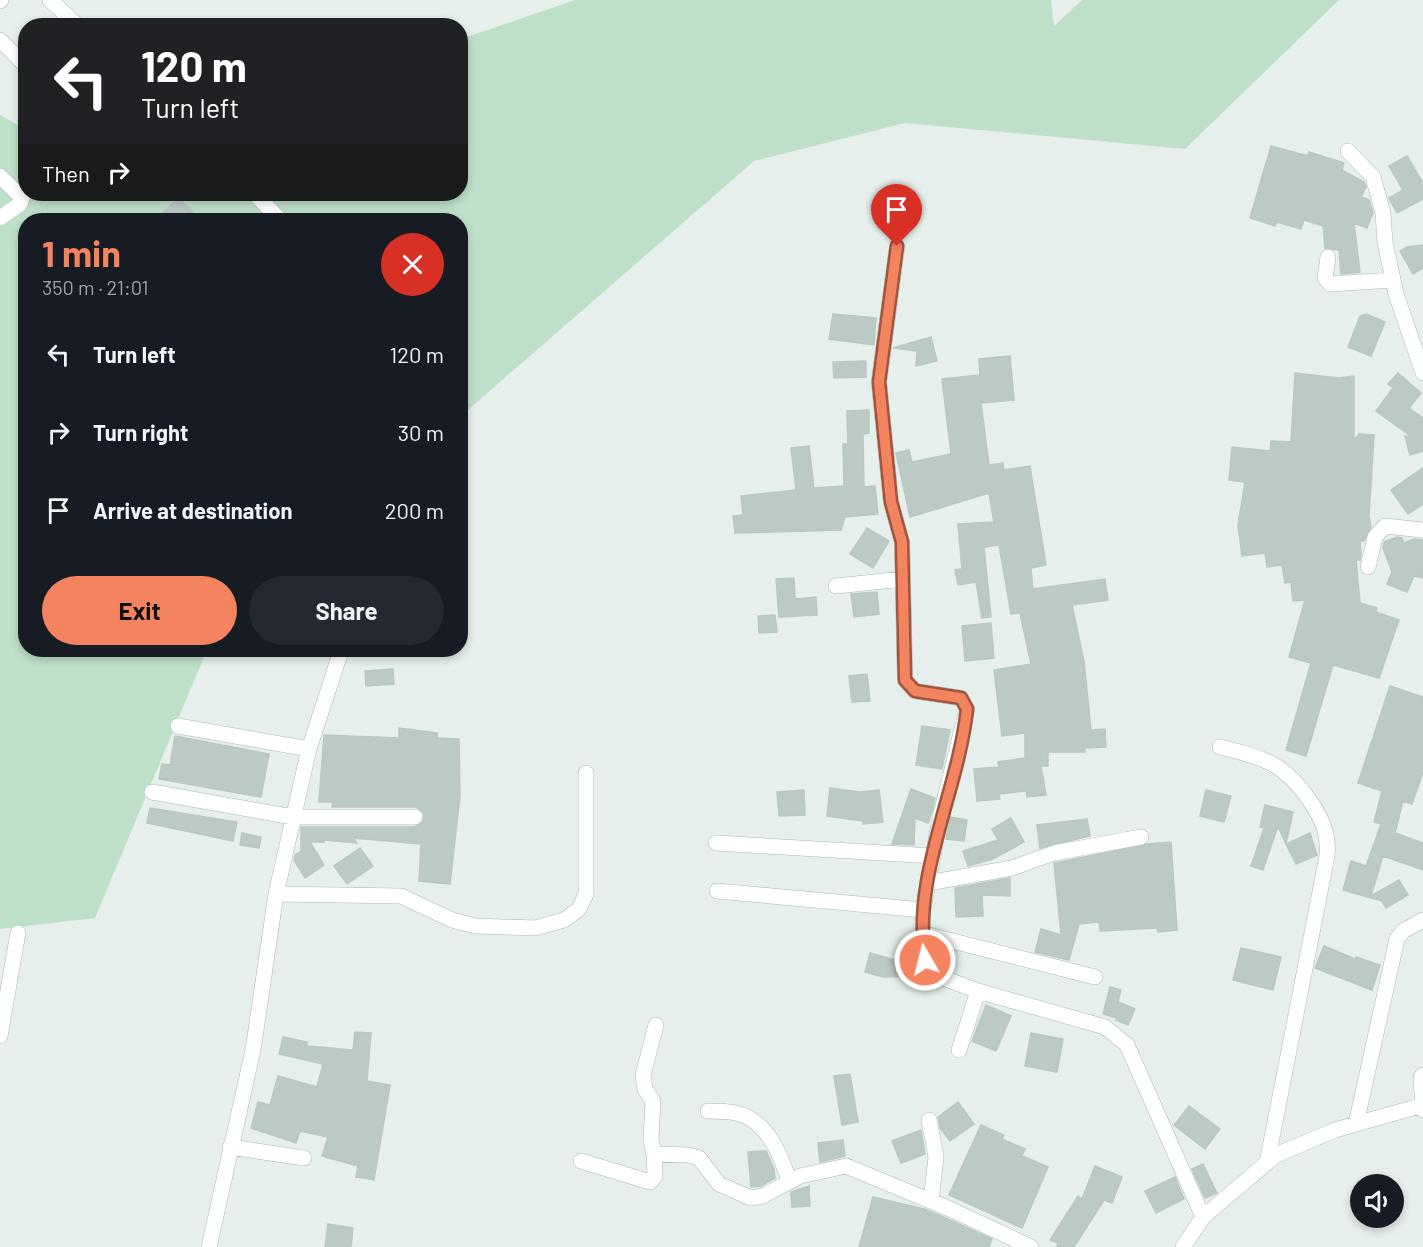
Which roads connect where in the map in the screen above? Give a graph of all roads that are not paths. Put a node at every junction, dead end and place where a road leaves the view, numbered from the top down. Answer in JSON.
{"nodes":[{"id":1,"x":50,"y":0,"type":"edge"},
{"id":2,"x":69,"y":18,"type":"edge"},
{"id":3,"x":0,"y":40,"type":"edge"},
{"id":4,"x":18,"y":58,"type":"edge"},
{"id":5,"x":1348,"y":151,"type":"dead end"},
{"id":6,"x":0,"y":176,"type":"edge"},
{"id":7,"x":18,"y":194,"type":"edge"},
{"id":8,"x":21,"y":201,"type":"edge"},
{"id":9,"x":262,"y":201,"type":"edge"},
{"id":10,"x":273,"y":213,"type":"edge"},
{"id":11,"x":0,"y":218,"type":"edge"},
{"id":12,"x":897,"y":246,"type":"dead end"},
{"id":13,"x":1328,"y":257,"type":"dead end"},
{"id":14,"x":1393,"y":280,"type":"junction"},
{"id":15,"x":1420,"y":355,"type":"edge"},
{"id":16,"x":1423,"y":372,"type":"edge"},
{"id":17,"x":1423,"y":530,"type":"edge"},
{"id":18,"x":1368,"y":567,"type":"dead end"},
{"id":19,"x":903,"y":579,"type":"junction"},
{"id":20,"x":836,"y":586,"type":"dead end"},
{"id":21,"x":339,"y":657,"type":"edge"},
{"id":22,"x":178,"y":726,"type":"dead end"},
{"id":23,"x":1220,"y":747,"type":"dead end"},
{"id":24,"x":309,"y":749,"type":"junction"},
{"id":25,"x":586,"y":773,"type":"dead end"},
{"id":26,"x":152,"y":792,"type":"dead end"},
{"id":27,"x":293,"y":817,"type":"junction"},
{"id":28,"x":415,"y":817,"type":"dead end"},
{"id":29,"x":1141,"y":837,"type":"dead end"},
{"id":30,"x":716,"y":843,"type":"dead end"},
{"id":31,"x":933,"y":856,"type":"junction"},
{"id":32,"x":928,"y":883,"type":"junction"},
{"id":33,"x":717,"y":891,"type":"dead end"},
{"id":34,"x":276,"y":894,"type":"junction"},
{"id":35,"x":923,"y":910,"type":"junction"},
{"id":36,"x":1423,"y":920,"type":"edge"},
{"id":37,"x":18,"y":933,"type":"dead end"},
{"id":38,"x":921,"y":933,"type":"junction"},
{"id":39,"x":1095,"y":977,"type":"dead end"},
{"id":40,"x":978,"y":991,"type":"junction"},
{"id":41,"x":656,"y":1025,"type":"dead end"},
{"id":42,"x":0,"y":1036,"type":"edge"},
{"id":43,"x":959,"y":1050,"type":"dead end"},
{"id":44,"x":1423,"y":1075,"type":"edge"},
{"id":45,"x":1422,"y":1107,"type":"edge"},
{"id":46,"x":708,"y":1111,"type":"dead end"},
{"id":47,"x":928,"y":1120,"type":"dead end"},
{"id":48,"x":1356,"y":1124,"type":"junction"},
{"id":49,"x":230,"y":1147,"type":"junction"},
{"id":50,"x":654,"y":1154,"type":"junction"},
{"id":51,"x":304,"y":1158,"type":"dead end"},
{"id":52,"x":581,"y":1161,"type":"dead end"},
{"id":53,"x":1267,"y":1163,"type":"junction"},
{"id":54,"x":789,"y":1181,"type":"junction"},
{"id":55,"x":931,"y":1201,"type":"junction"},
{"id":56,"x":1203,"y":1217,"type":"junction"},
{"id":57,"x":209,"y":1247,"type":"edge"},
{"id":58,"x":1031,"y":1247,"type":"edge"},
{"id":59,"x":1183,"y":1247,"type":"edge"}],
"edges":[{"from":1,"to":2,"type":"street"},
{"from":3,"to":4,"type":"street"},
{"from":5,"to":14,"type":"street"},
{"from":6,"to":7,"type":"street"},
{"from":8,"to":11,"type":"street"},
{"from":9,"to":10,"type":"street"},
{"from":12,"to":19,"type":"street"},
{"from":13,"to":14,"type":"street"},
{"from":14,"to":15,"type":"street"},
{"from":15,"to":16,"type":"street"},
{"from":17,"to":18,"type":"street"},
{"from":19,"to":20,"type":"street"},
{"from":19,"to":31,"type":"street"},
{"from":21,"to":24,"type":"street"},
{"from":22,"to":24,"type":"street"},
{"from":23,"to":53,"type":"street"},
{"from":24,"to":27,"type":"street"},
{"from":25,"to":34,"type":"street"},
{"from":26,"to":27,"type":"street"},
{"from":27,"to":28,"type":"street"},
{"from":27,"to":34,"type":"street"},
{"from":29,"to":32,"type":"street"},
{"from":30,"to":31,"type":"street"},
{"from":31,"to":32,"type":"street"},
{"from":32,"to":35,"type":"street"},
{"from":33,"to":35,"type":"street"},
{"from":34,"to":49,"type":"street"},
{"from":35,"to":38,"type":"street"},
{"from":36,"to":48,"type":"street"},
{"from":37,"to":42,"type":"street"},
{"from":38,"to":39,"type":"street"},
{"from":38,"to":40,"type":"street"},
{"from":40,"to":43,"type":"street"},
{"from":40,"to":56,"type":"street"},
{"from":41,"to":50,"type":"street"},
{"from":44,"to":45,"type":"street"},
{"from":45,"to":48,"type":"street"},
{"from":46,"to":54,"type":"street"},
{"from":47,"to":55,"type":"street"},
{"from":48,"to":53,"type":"street"},
{"from":49,"to":51,"type":"street"},
{"from":49,"to":57,"type":"street"},
{"from":50,"to":52,"type":"street"},
{"from":50,"to":54,"type":"street"},
{"from":53,"to":56,"type":"street"},
{"from":54,"to":55,"type":"street"},
{"from":55,"to":58,"type":"street"},
{"from":56,"to":59,"type":"street"}]}
